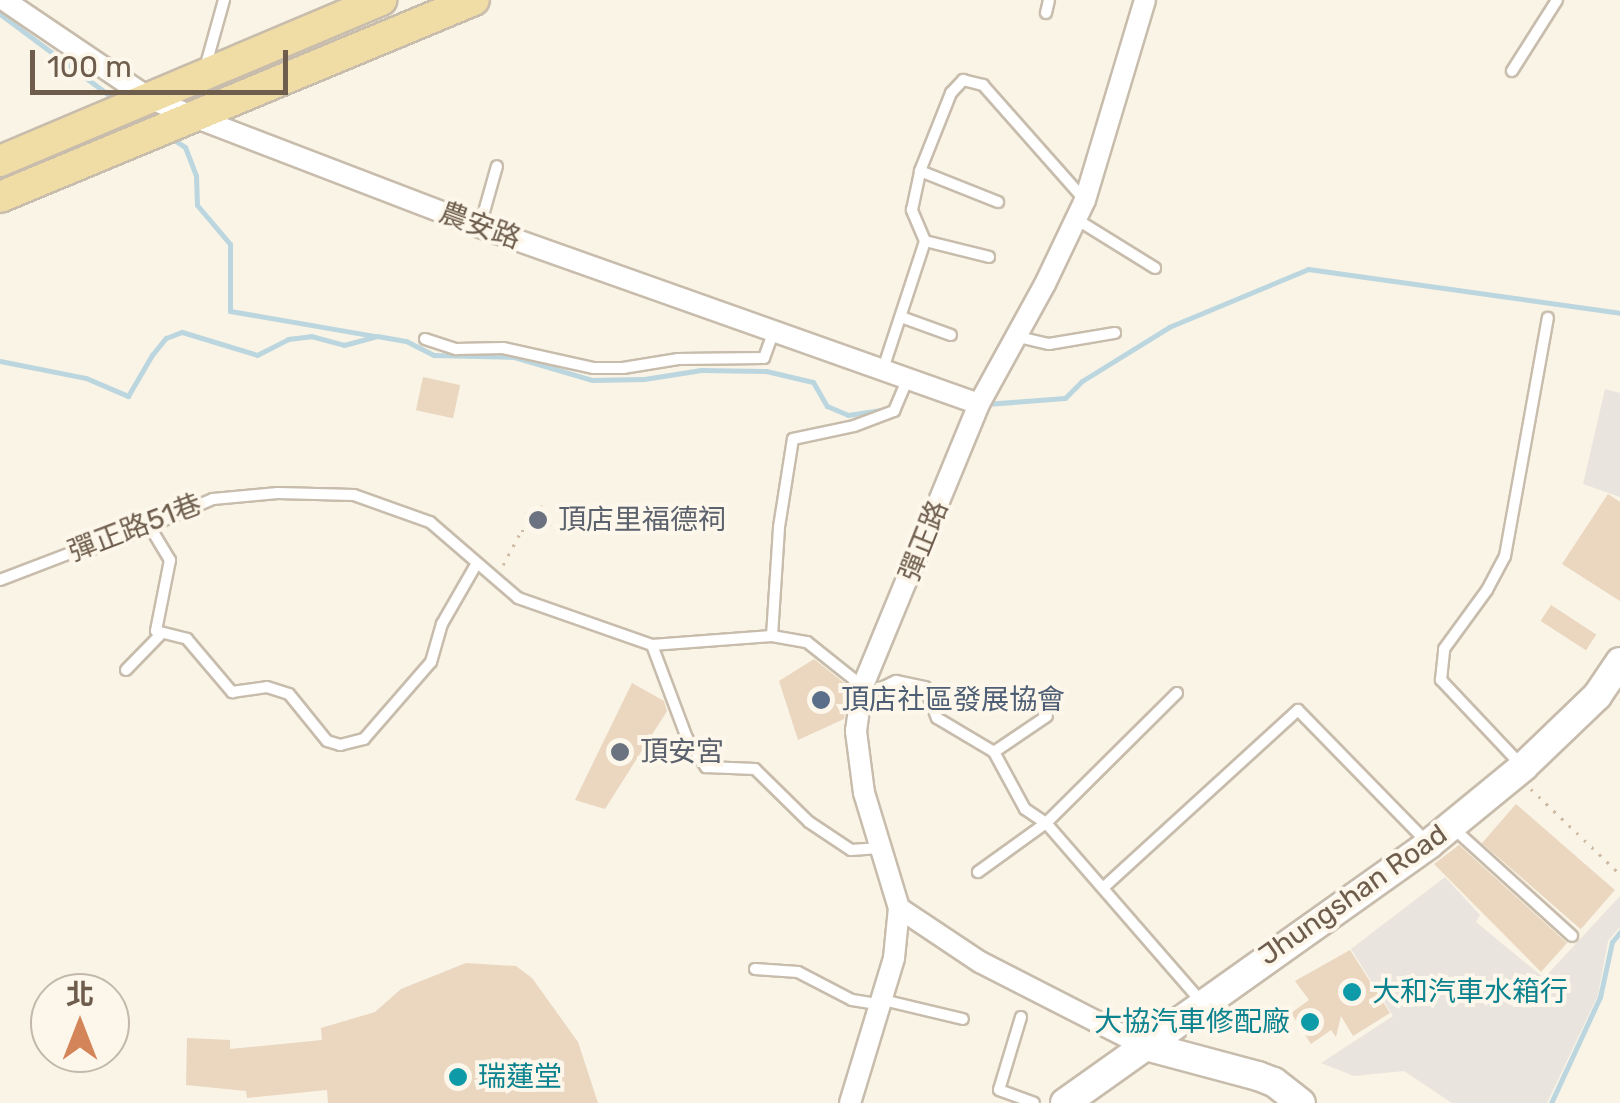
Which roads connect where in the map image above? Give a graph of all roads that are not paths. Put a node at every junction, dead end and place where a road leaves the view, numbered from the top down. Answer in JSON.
{"nodes":[{"id":1,"x":4,"y":0,"type":"edge"},
{"id":2,"x":224,"y":0,"type":"edge"},
{"id":3,"x":381,"y":0,"type":"edge"},
{"id":4,"x":474,"y":0,"type":"edge"},
{"id":5,"x":1049,"y":0,"type":"edge"},
{"id":6,"x":1145,"y":0,"type":"edge"},
{"id":7,"x":1557,"y":0,"type":"edge"},
{"id":8,"x":343,"y":8,"type":"edge"},
{"id":9,"x":1046,"y":13,"type":"dead end"},
{"id":10,"x":1512,"y":71,"type":"dead end"},
{"id":11,"x":204,"y":74,"type":"junction"},
{"id":12,"x":149,"y":98,"type":"junction"},
{"id":13,"x":194,"y":117,"type":"junction"},
{"id":14,"x":0,"y":160,"type":"edge"},
{"id":15,"x":497,"y":166,"type":"dead end"},
{"id":16,"x":920,"y":171,"type":"junction"},
{"id":17,"x":0,"y":196,"type":"edge"},
{"id":18,"x":998,"y":202,"type":"dead end"},
{"id":19,"x":1081,"y":210,"type":"junction"},
{"id":20,"x":480,"y":227,"type":"junction"},
{"id":21,"x":924,"y":241,"type":"junction"},
{"id":22,"x":990,"y":257,"type":"dead end"},
{"id":23,"x":1156,"y":268,"type":"dead end"},
{"id":24,"x":902,"y":317,"type":"junction"},
{"id":25,"x":1548,"y":318,"type":"dead end"},
{"id":26,"x":774,"y":329,"type":"junction"},
{"id":27,"x":1114,"y":333,"type":"dead end"},
{"id":28,"x":951,"y":334,"type":"dead end"},
{"id":29,"x":1014,"y":336,"type":"junction"},
{"id":30,"x":425,"y":339,"type":"dead end"},
{"id":31,"x":884,"y":369,"type":"junction"},
{"id":32,"x":908,"y":378,"type":"junction"},
{"id":33,"x":979,"y":404,"type":"junction"},
{"id":34,"x":150,"y":527,"type":"junction"},
{"id":35,"x":477,"y":563,"type":"junction"},
{"id":36,"x":0,"y":580,"type":"edge"},
{"id":37,"x":160,"y":635,"type":"junction"},
{"id":38,"x":772,"y":636,"type":"junction"},
{"id":39,"x":652,"y":645,"type":"junction"},
{"id":40,"x":1620,"y":662,"type":"edge"},
{"id":41,"x":126,"y":670,"type":"dead end"},
{"id":42,"x":862,"y":688,"type":"junction"},
{"id":43,"x":1177,"y":693,"type":"dead end"},
{"id":44,"x":1047,"y":716,"type":"dead end"},
{"id":45,"x":994,"y":752,"type":"junction"},
{"id":46,"x":1519,"y":771,"type":"junction"},
{"id":47,"x":1046,"y":823,"type":"junction"},
{"id":48,"x":1440,"y":835,"type":"junction"},
{"id":49,"x":881,"y":848,"type":"junction"},
{"id":50,"x":978,"y":872,"type":"dead end"},
{"id":51,"x":1103,"y":888,"type":"junction"},
{"id":52,"x":899,"y":908,"type":"junction"},
{"id":53,"x":1572,"y":936,"type":"dead end"},
{"id":54,"x":755,"y":969,"type":"dead end"},
{"id":55,"x":1202,"y":1002,"type":"junction"},
{"id":56,"x":882,"y":1003,"type":"junction"},
{"id":57,"x":1020,"y":1017,"type":"dead end"},
{"id":58,"x":964,"y":1019,"type":"dead end"},
{"id":59,"x":1142,"y":1046,"type":"junction"},
{"id":60,"x":850,"y":1103,"type":"edge"},
{"id":61,"x":1034,"y":1103,"type":"edge"},
{"id":62,"x":1065,"y":1103,"type":"edge"},
{"id":63,"x":1300,"y":1103,"type":"edge"}],
"edges":[{"from":1,"to":12,"type":"street","name":"農安路"},
{"from":2,"to":11,"type":"lane"},
{"from":3,"to":8,"type":"main road"},
{"from":4,"to":13,"type":"main road"},
{"from":5,"to":9,"type":"lane"},
{"from":6,"to":19,"type":"street","name":"彈正路"},
{"from":7,"to":10,"type":"lane"},
{"from":8,"to":11,"type":"main road"},
{"from":11,"to":12,"type":"main road"},
{"from":12,"to":13,"type":"street","name":"農安路"},
{"from":12,"to":14,"type":"main road"},
{"from":13,"to":17,"type":"main road"},
{"from":13,"to":20,"type":"street","name":"農安路"},
{"from":15,"to":20,"type":"lane"},
{"from":16,"to":18,"type":"lane"},
{"from":16,"to":19,"type":"lane"},
{"from":16,"to":21,"type":"lane"},
{"from":19,"to":23,"type":"lane"},
{"from":19,"to":29,"type":"street","name":"彈正路"},
{"from":20,"to":26,"type":"street","name":"農安路"},
{"from":21,"to":22,"type":"lane"},
{"from":21,"to":24,"type":"lane"},
{"from":24,"to":28,"type":"lane"},
{"from":24,"to":31,"type":"lane"},
{"from":25,"to":46,"type":"lane"},
{"from":26,"to":30,"type":"lane"},
{"from":26,"to":31,"type":"street","name":"農安路"},
{"from":27,"to":29,"type":"lane"},
{"from":29,"to":33,"type":"street","name":"彈正路"},
{"from":31,"to":32,"type":"street","name":"農安路"},
{"from":32,"to":33,"type":"street","name":"農安路"},
{"from":32,"to":38,"type":"lane"},
{"from":33,"to":42,"type":"street","name":"彈正路"},
{"from":34,"to":35,"type":"lane","name":"彈正路51巷"},
{"from":34,"to":36,"type":"lane","name":"彈正路51巷"},
{"from":34,"to":37,"type":"lane"},
{"from":35,"to":37,"type":"lane"},
{"from":35,"to":39,"type":"lane","name":"彈正路51巷"},
{"from":37,"to":41,"type":"lane"},
{"from":38,"to":39,"type":"lane","name":"彈正路51巷"},
{"from":38,"to":42,"type":"lane","name":"彈正路51巷"},
{"from":39,"to":49,"type":"lane"},
{"from":40,"to":46,"type":"street","name":"Jhungshan Road"},
{"from":42,"to":45,"type":"lane"},
{"from":42,"to":49,"type":"street","name":"彈正路"},
{"from":43,"to":47,"type":"lane"},
{"from":44,"to":45,"type":"lane"},
{"from":45,"to":47,"type":"lane"},
{"from":46,"to":48,"type":"street","name":"Jhungshan Road"},
{"from":47,"to":50,"type":"lane"},
{"from":47,"to":51,"type":"lane"},
{"from":48,"to":51,"type":"lane"},
{"from":48,"to":53,"type":"lane"},
{"from":48,"to":55,"type":"street","name":"Jhungshan Road"},
{"from":49,"to":52,"type":"street","name":"彈正路"},
{"from":51,"to":55,"type":"lane"},
{"from":52,"to":56,"type":"street","name":"彈正路"},
{"from":52,"to":59,"type":"street"},
{"from":54,"to":56,"type":"lane"},
{"from":55,"to":59,"type":"street","name":"Jhungshan Road"},
{"from":56,"to":58,"type":"lane"},
{"from":56,"to":60,"type":"street","name":"彈正路"},
{"from":57,"to":61,"type":"lane"},
{"from":59,"to":62,"type":"street","name":"Jhungshan Road"},
{"from":59,"to":63,"type":"street"}]}
